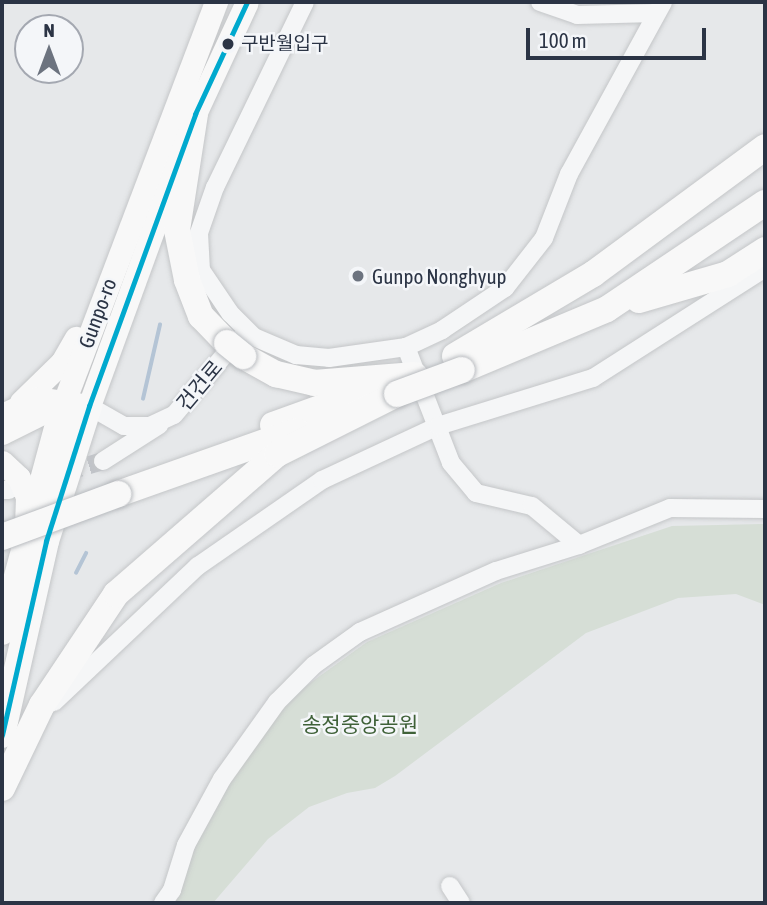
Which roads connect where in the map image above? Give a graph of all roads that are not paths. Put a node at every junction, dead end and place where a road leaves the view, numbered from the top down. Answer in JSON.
{"nodes":[{"id":1,"x":216,"y":2,"type":"edge"},
{"id":2,"x":304,"y":2,"type":"edge"},
{"id":3,"x":540,"y":2,"type":"edge"},
{"id":4,"x":247,"y":3,"type":"edge"},
{"id":5,"x":659,"y":8,"type":"edge"},
{"id":6,"x":195,"y":114,"type":"junction"},
{"id":7,"x":765,"y":147,"type":"edge"},
{"id":8,"x":765,"y":204,"type":"edge"},
{"id":9,"x":765,"y":250,"type":"edge"},
{"id":10,"x":765,"y":268,"type":"edge"},
{"id":11,"x":607,"y":309,"type":"junction"},
{"id":12,"x":92,"y":325,"type":"junction"},
{"id":13,"x":239,"y":343,"type":"junction"},
{"id":14,"x":406,"y":347,"type":"junction"},
{"id":15,"x":459,"y":363,"type":"junction"},
{"id":16,"x":401,"y":384,"type":"junction"},
{"id":17,"x":77,"y":404,"type":"junction"},
{"id":18,"x":10,"y":409,"type":"edge"},
{"id":19,"x":174,"y":415,"type":"junction"},
{"id":20,"x":438,"y":426,"type":"junction"},
{"id":21,"x":2,"y":433,"type":"edge"},
{"id":22,"x":2,"y":462,"type":"edge"},
{"id":23,"x":113,"y":479,"type":"junction"},
{"id":24,"x":765,"y":509,"type":"edge"},
{"id":25,"x":2,"y":521,"type":"edge"},
{"id":26,"x":14,"y":536,"type":"edge"},
{"id":27,"x":579,"y":545,"type":"junction"},
{"id":28,"x":2,"y":632,"type":"edge"},
{"id":29,"x":35,"y":721,"type":"junction"},
{"id":30,"x":2,"y":735,"type":"edge"},
{"id":31,"x":2,"y":788,"type":"edge"},
{"id":32,"x":450,"y":886,"type":"dead end"},
{"id":33,"x":163,"y":903,"type":"edge"},
{"id":34,"x":461,"y":903,"type":"edge"}],
"edges":[{"from":1,"to":12,"type":"main road","name":"Gunpo-ro"},
{"from":2,"to":13,"type":"street"},
{"from":3,"to":5,"type":"street"},
{"from":4,"to":6,"type":"main road","name":"Gunpo-ro"},
{"from":5,"to":14,"type":"street"},
{"from":6,"to":13,"type":"highway"},
{"from":6,"to":17,"type":"main road","name":"Gunpo-ro"},
{"from":7,"to":15,"type":"highway"},
{"from":8,"to":11,"type":"highway"},
{"from":9,"to":11,"type":"highway"},
{"from":10,"to":20,"type":"street"},
{"from":11,"to":15,"type":"highway"},
{"from":12,"to":17,"type":"main road","name":"Gunpo-ro"},
{"from":12,"to":18,"type":"main road"},
{"from":13,"to":14,"type":"street"},
{"from":13,"to":16,"type":"highway"},
{"from":13,"to":19,"type":"street","name":"건건로"},
{"from":14,"to":20,"type":"street"},
{"from":15,"to":16,"type":"highway"},
{"from":16,"to":23,"type":"highway"},
{"from":16,"to":29,"type":"highway"},
{"from":17,"to":18,"type":"main road"},
{"from":17,"to":19,"type":"street","name":"건건로"},
{"from":17,"to":21,"type":"main road"},
{"from":17,"to":26,"type":"highway","name":"Gunpo-ro"},
{"from":17,"to":30,"type":"highway","name":"Gunpo-ro"},
{"from":19,"to":23,"type":"street"},
{"from":20,"to":27,"type":"street"},
{"from":20,"to":29,"type":"street"},
{"from":22,"to":26,"type":"main road"},
{"from":23,"to":25,"type":"highway"},
{"from":23,"to":26,"type":"highway","bridge":true},
{"from":24,"to":27,"type":"street"},
{"from":26,"to":28,"type":"highway","name":"Gunpo-ro"},
{"from":27,"to":33,"type":"street"},
{"from":29,"to":31,"type":"highway"},
{"from":32,"to":34,"type":"street"}]}
